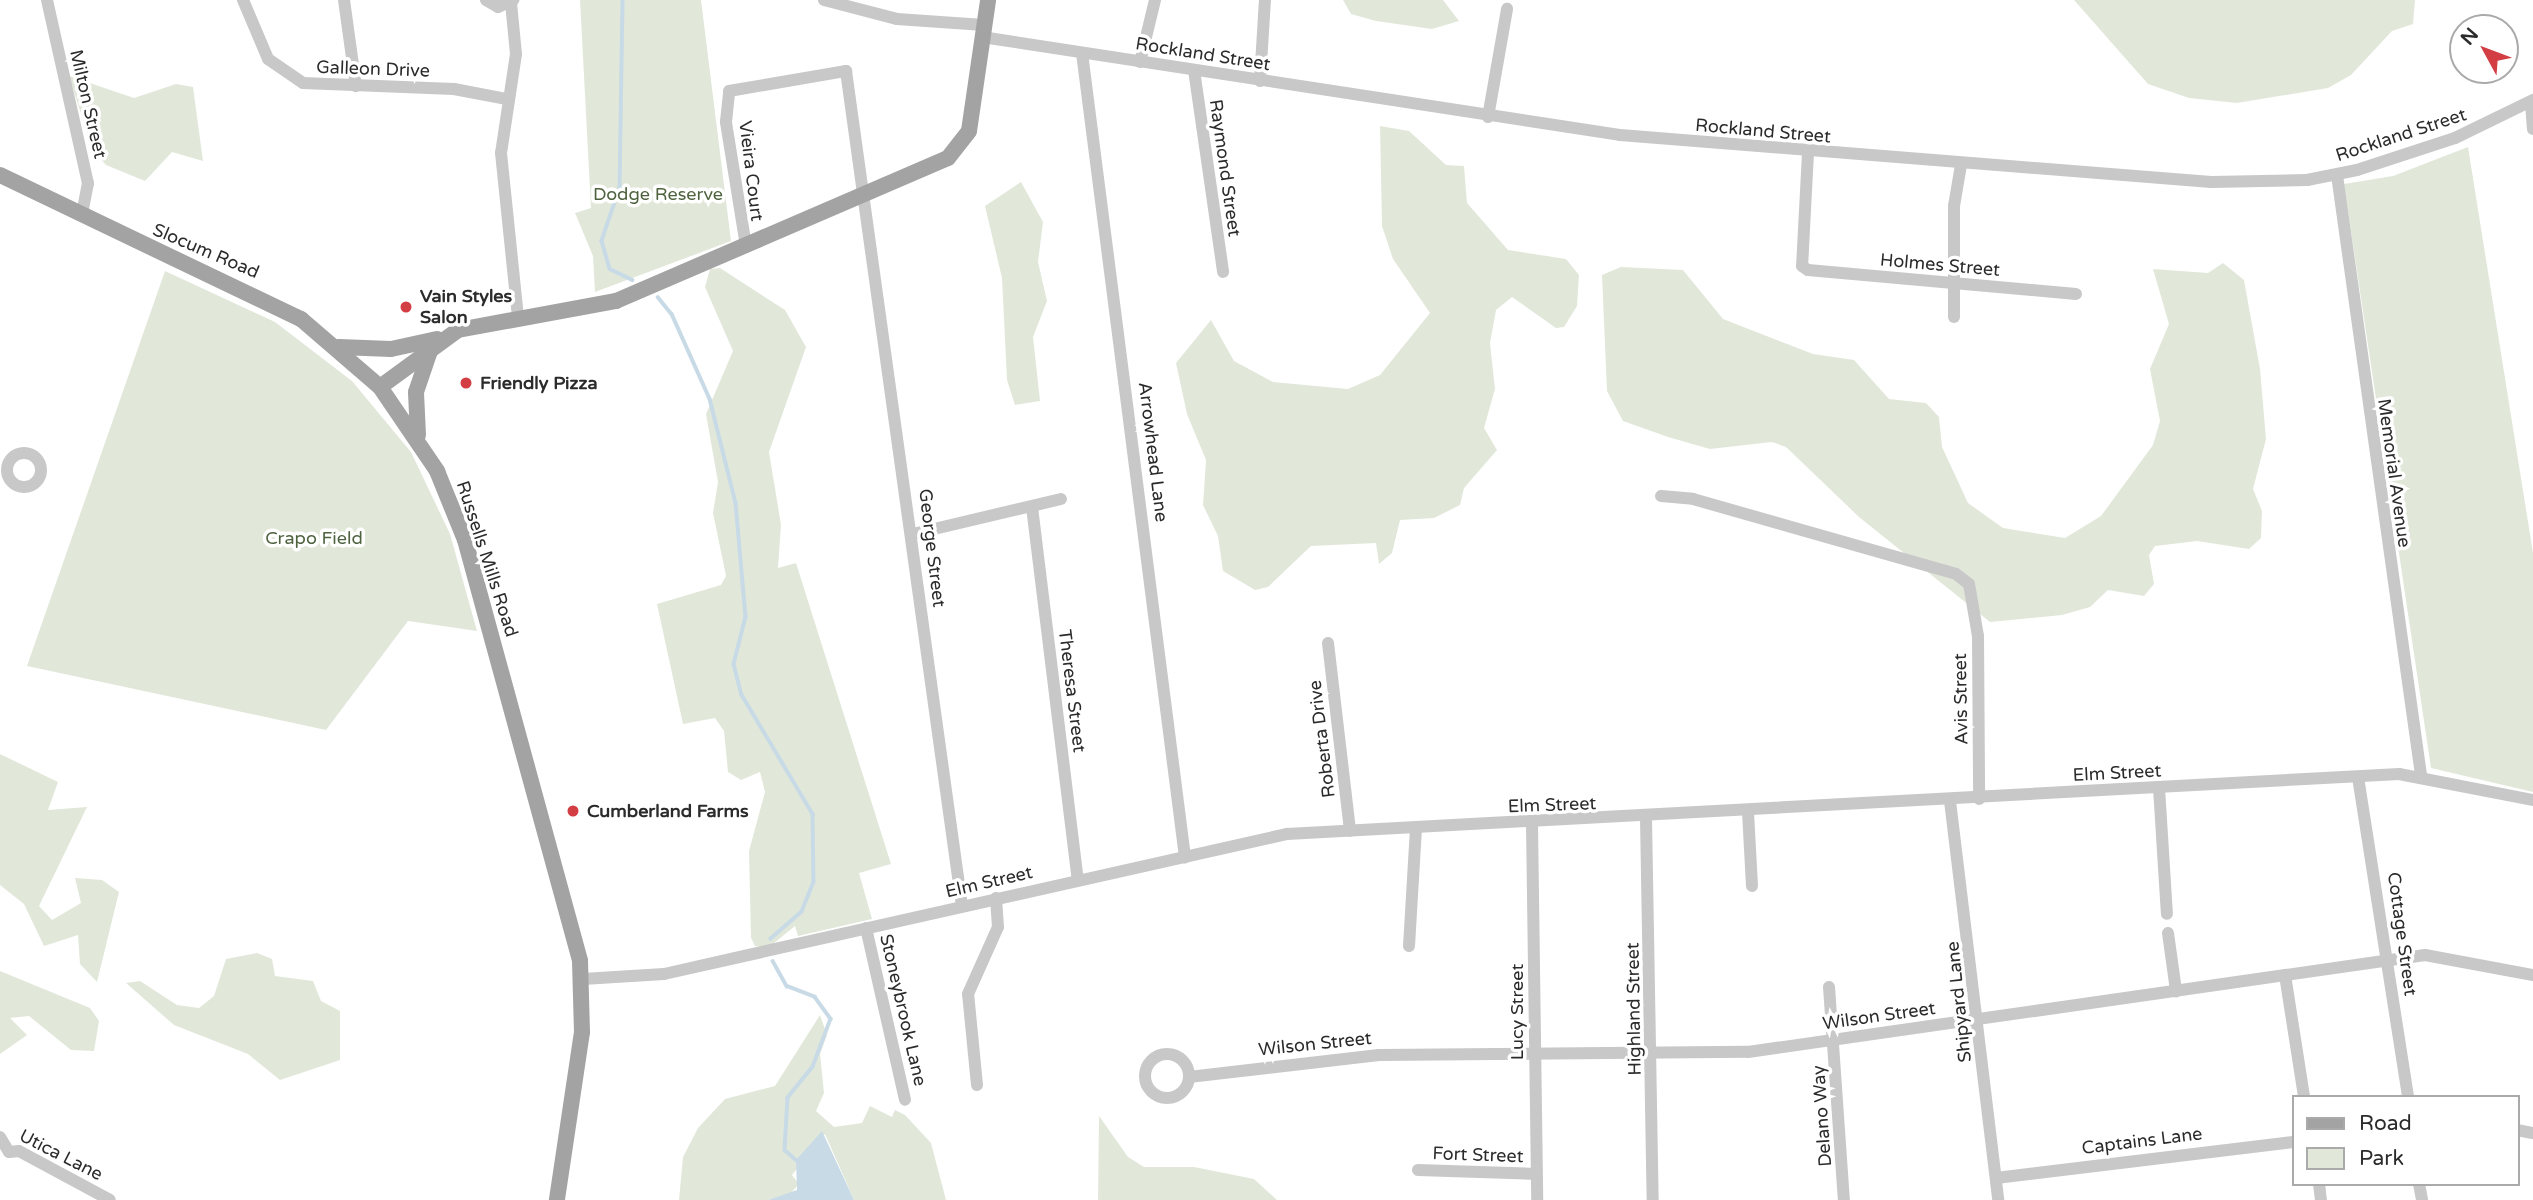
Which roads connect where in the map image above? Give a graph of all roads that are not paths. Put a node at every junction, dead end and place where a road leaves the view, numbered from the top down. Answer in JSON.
{"nodes":[{"id":1,"x":47,"y":0,"type":"edge"},
{"id":2,"x":243,"y":0,"type":"edge"},
{"id":3,"x":344,"y":0,"type":"edge"},
{"id":4,"x":486,"y":0,"type":"edge"},
{"id":5,"x":824,"y":0,"type":"edge"},
{"id":6,"x":988,"y":0,"type":"edge"},
{"id":7,"x":1154,"y":0,"type":"edge"},
{"id":8,"x":1265,"y":0,"type":"edge"},
{"id":9,"x":512,"y":1,"type":"edge"},
{"id":10,"x":1507,"y":9,"type":"dead end"},
{"id":11,"x":983,"y":31,"type":"junction"},
{"id":12,"x":1082,"y":53,"type":"junction"},
{"id":13,"x":1140,"y":62,"type":"junction"},
{"id":14,"x":1194,"y":70,"type":"junction"},
{"id":15,"x":1260,"y":81,"type":"junction"},
{"id":16,"x":356,"y":86,"type":"junction"},
{"id":17,"x":508,"y":99,"type":"junction"},
{"id":18,"x":2532,"y":101,"type":"edge"},
{"id":19,"x":1488,"y":117,"type":"junction"},
{"id":20,"x":2533,"y":129,"type":"edge"},
{"id":21,"x":1808,"y":153,"type":"junction"},
{"id":22,"x":1961,"y":165,"type":"junction"},
{"id":23,"x":0,"y":175,"type":"edge"},
{"id":24,"x":2337,"y":175,"type":"junction"},
{"id":25,"x":866,"y":194,"type":"junction"},
{"id":26,"x":82,"y":215,"type":"junction"},
{"id":27,"x":746,"y":246,"type":"junction"},
{"id":28,"x":1223,"y":272,"type":"dead end"},
{"id":29,"x":1956,"y":285,"type":"junction"},
{"id":30,"x":2076,"y":294,"type":"dead end"},
{"id":31,"x":1954,"y":317,"type":"dead end"},
{"id":32,"x":518,"y":318,"type":"junction"},
{"id":33,"x":437,"y":342,"type":"junction"},
{"id":34,"x":339,"y":347,"type":"junction"},
{"id":35,"x":380,"y":387,"type":"junction"},
{"id":36,"x":418,"y":437,"type":"junction"},
{"id":37,"x":1661,"y":496,"type":"dead end"},
{"id":38,"x":1060,"y":499,"type":"dead end"},
{"id":39,"x":1032,"y":507,"type":"junction"},
{"id":40,"x":913,"y":534,"type":"junction"},
{"id":41,"x":1328,"y":643,"type":"dead end"},
{"id":42,"x":2421,"y":775,"type":"junction"},
{"id":43,"x":2358,"y":777,"type":"junction"},
{"id":44,"x":2159,"y":788,"type":"junction"},
{"id":45,"x":1979,"y":799,"type":"junction"},
{"id":46,"x":2533,"y":800,"type":"edge"},
{"id":47,"x":1950,"y":801,"type":"junction"},
{"id":48,"x":1748,"y":812,"type":"junction"},
{"id":49,"x":1646,"y":818,"type":"junction"},
{"id":50,"x":1532,"y":824,"type":"junction"},
{"id":51,"x":1416,"y":828,"type":"junction"},
{"id":52,"x":1350,"y":831,"type":"junction"},
{"id":53,"x":1185,"y":857,"type":"junction"},
{"id":54,"x":1078,"y":880,"type":"junction"},
{"id":55,"x":1752,"y":886,"type":"dead end"},
{"id":56,"x":996,"y":898,"type":"junction"},
{"id":57,"x":962,"y":906,"type":"junction"},
{"id":58,"x":2167,"y":914,"type":"dead end"},
{"id":59,"x":866,"y":928,"type":"junction"},
{"id":60,"x":2168,"y":933,"type":"dead end"},
{"id":61,"x":1409,"y":946,"type":"dead end"},
{"id":62,"x":2388,"y":959,"type":"junction"},
{"id":63,"x":2286,"y":975,"type":"junction"},
{"id":64,"x":2533,"y":975,"type":"edge"},
{"id":65,"x":583,"y":979,"type":"junction"},
{"id":66,"x":1829,"y":987,"type":"dead end"},
{"id":67,"x":2176,"y":991,"type":"junction"},
{"id":68,"x":1978,"y":1020,"type":"junction"},
{"id":69,"x":1834,"y":1041,"type":"junction"},
{"id":70,"x":1534,"y":1055,"type":"junction"},
{"id":71,"x":1653,"y":1055,"type":"junction"},
{"id":72,"x":1189,"y":1077,"type":"dead end"},
{"id":73,"x":977,"y":1086,"type":"dead end"},
{"id":74,"x":2304,"y":1095,"type":"edge"},
{"id":75,"x":2408,"y":1095,"type":"edge"},
{"id":76,"x":905,"y":1100,"type":"dead end"},
{"id":77,"x":0,"y":1137,"type":"edge"},
{"id":78,"x":2292,"y":1142,"type":"edge"},
{"id":79,"x":4,"y":1155,"type":"edge"},
{"id":80,"x":1418,"y":1170,"type":"dead end"},
{"id":81,"x":1536,"y":1174,"type":"junction"},
{"id":82,"x":1996,"y":1178,"type":"junction"},
{"id":83,"x":110,"y":1200,"type":"edge"},
{"id":84,"x":557,"y":1200,"type":"edge"},
{"id":85,"x":1536,"y":1200,"type":"edge"},
{"id":86,"x":1653,"y":1200,"type":"edge"},
{"id":87,"x":1844,"y":1200,"type":"edge"},
{"id":88,"x":1998,"y":1200,"type":"edge"}],
"edges":[{"from":1,"to":26,"type":"street","name":"Milton Street"},
{"from":2,"to":16,"type":"street","name":"Galleon Drive"},
{"from":3,"to":16,"type":"street"},
{"from":4,"to":9,"type":"street"},
{"from":5,"to":11,"type":"street","name":"Rockland Street"},
{"from":6,"to":11,"type":"main road"},
{"from":7,"to":13,"type":"street"},
{"from":8,"to":15,"type":"street"},
{"from":9,"to":17,"type":"street"},
{"from":10,"to":19,"type":"street"},
{"from":11,"to":12,"type":"street","name":"Rockland Street"},
{"from":11,"to":25,"type":"main road"},
{"from":12,"to":13,"type":"street","name":"Rockland Street"},
{"from":12,"to":53,"type":"street","name":"Arrowhead Lane"},
{"from":13,"to":14,"type":"street","name":"Rockland Street"},
{"from":14,"to":15,"type":"street","name":"Rockland Street"},
{"from":14,"to":28,"type":"street","name":"Raymond Street"},
{"from":15,"to":19,"type":"street","name":"Rockland Street"},
{"from":16,"to":17,"type":"street","name":"Galleon Drive"},
{"from":17,"to":32,"type":"street"},
{"from":18,"to":20,"type":"street"},
{"from":18,"to":24,"type":"street","name":"Rockland Street"},
{"from":19,"to":21,"type":"street","name":"Rockland Street"},
{"from":21,"to":22,"type":"street","name":"Rockland Street"},
{"from":21,"to":29,"type":"street","name":"Holmes Street"},
{"from":22,"to":24,"type":"street","name":"Rockland Street"},
{"from":22,"to":29,"type":"street"},
{"from":23,"to":26,"type":"main road","name":"Slocum Road"},
{"from":24,"to":42,"type":"street","name":"Memorial Avenue"},
{"from":25,"to":27,"type":"main road"},
{"from":25,"to":27,"type":"street","name":"Vieira Court"},
{"from":25,"to":40,"type":"street","name":"George Street"},
{"from":26,"to":34,"type":"main road","name":"Slocum Road"},
{"from":27,"to":32,"type":"main road"},
{"from":29,"to":30,"type":"street","name":"Holmes Street"},
{"from":29,"to":31,"type":"street"},
{"from":32,"to":33,"type":"main road"},
{"from":33,"to":34,"type":"main road"},
{"from":33,"to":35,"type":"main road"},
{"from":33,"to":36,"type":"main road"},
{"from":34,"to":35,"type":"main road","name":"Slocum Road"},
{"from":35,"to":36,"type":"main road","name":"Russells Mills Road"},
{"from":36,"to":65,"type":"main road","name":"Russells Mills Road"},
{"from":37,"to":45,"type":"street","name":"Avis Street"},
{"from":38,"to":39,"type":"street"},
{"from":39,"to":40,"type":"street"},
{"from":39,"to":54,"type":"street","name":"Theresa Street"},
{"from":40,"to":57,"type":"street","name":"George Street"},
{"from":41,"to":52,"type":"street","name":"Roberta Drive"},
{"from":42,"to":43,"type":"street","name":"Elm Street"},
{"from":42,"to":46,"type":"street","name":"Elm Street"},
{"from":43,"to":44,"type":"street","name":"Elm Street"},
{"from":43,"to":62,"type":"street","name":"Cottage Street"},
{"from":44,"to":45,"type":"street","name":"Elm Street"},
{"from":44,"to":58,"type":"street"},
{"from":45,"to":47,"type":"street","name":"Elm Street"},
{"from":47,"to":48,"type":"street","name":"Elm Street"},
{"from":47,"to":68,"type":"street","name":"Shipyard Lane"},
{"from":48,"to":49,"type":"street","name":"Elm Street"},
{"from":48,"to":55,"type":"street"},
{"from":49,"to":50,"type":"street","name":"Elm Street"},
{"from":49,"to":71,"type":"street","name":"Highland Street"},
{"from":50,"to":51,"type":"street","name":"Elm Street"},
{"from":50,"to":70,"type":"street","name":"Lucy Street"},
{"from":51,"to":52,"type":"street","name":"Elm Street"},
{"from":51,"to":61,"type":"street"},
{"from":52,"to":53,"type":"street","name":"Elm Street"},
{"from":53,"to":54,"type":"street","name":"Elm Street"},
{"from":54,"to":56,"type":"street","name":"Elm Street"},
{"from":56,"to":57,"type":"street","name":"Elm Street"},
{"from":56,"to":73,"type":"street"},
{"from":57,"to":59,"type":"street","name":"Elm Street"},
{"from":59,"to":65,"type":"street","name":"Elm Street"},
{"from":59,"to":76,"type":"street","name":"Stoneybrook Lane"},
{"from":60,"to":67,"type":"street"},
{"from":62,"to":63,"type":"street","name":"Wilson Street"},
{"from":62,"to":64,"type":"street","name":"Wilson Street"},
{"from":62,"to":75,"type":"street","name":"Cottage Street"},
{"from":63,"to":67,"type":"street","name":"Wilson Street"},
{"from":63,"to":74,"type":"street"},
{"from":65,"to":84,"type":"main road","name":"Russells Mills Road"},
{"from":66,"to":69,"type":"street","name":"Delano Way"},
{"from":67,"to":68,"type":"street","name":"Wilson Street"},
{"from":68,"to":69,"type":"street","name":"Wilson Street"},
{"from":68,"to":82,"type":"street","name":"Shipyard Lane"},
{"from":69,"to":71,"type":"street","name":"Wilson Street"},
{"from":69,"to":87,"type":"street","name":"Delano Way"},
{"from":70,"to":71,"type":"street","name":"Wilson Street"},
{"from":70,"to":72,"type":"street","name":"Wilson Street"},
{"from":70,"to":81,"type":"street","name":"Lucy Street"},
{"from":71,"to":86,"type":"street","name":"Highland Street"},
{"from":77,"to":79,"type":"street","name":"Utica Lane"},
{"from":78,"to":82,"type":"street","name":"Captains Lane"},
{"from":79,"to":83,"type":"street","name":"Utica Lane"},
{"from":80,"to":81,"type":"street","name":"Fort Street"},
{"from":81,"to":85,"type":"street","name":"Lucy Street"},
{"from":82,"to":88,"type":"street","name":"Shipyard Lane"}]}
